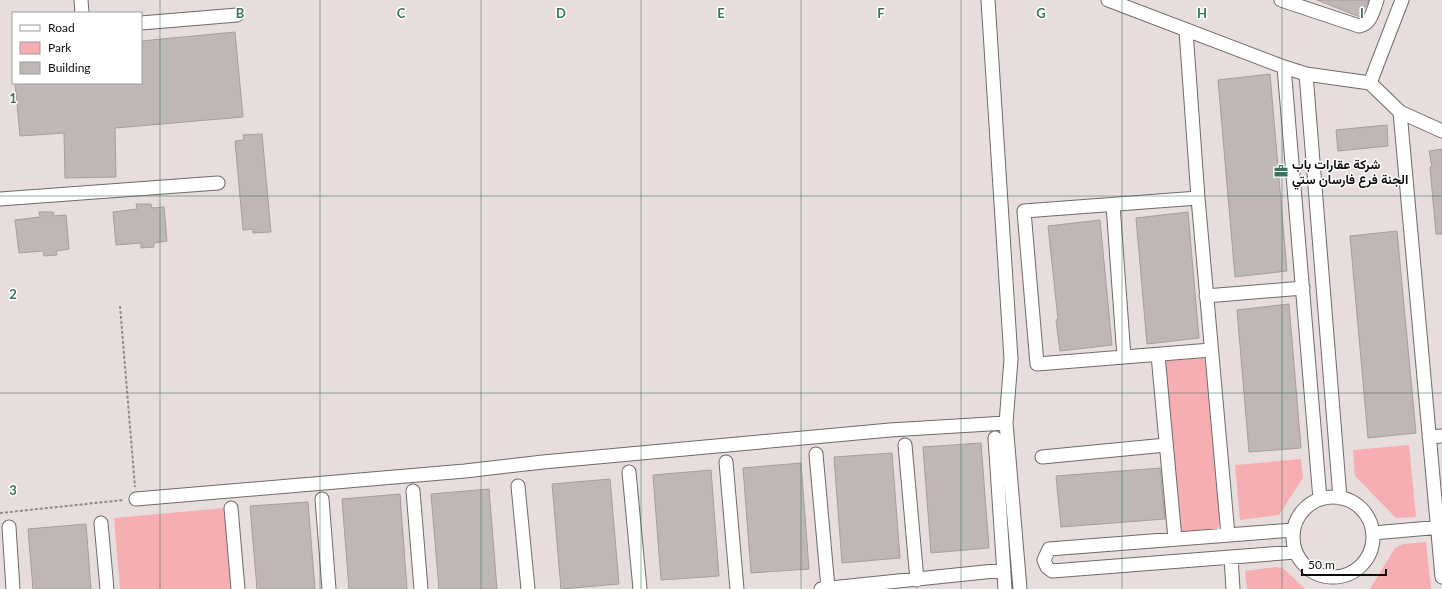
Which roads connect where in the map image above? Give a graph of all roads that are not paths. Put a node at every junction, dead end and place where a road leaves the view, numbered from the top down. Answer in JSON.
{"nodes":[{"id":1,"x":81,"y":0,"type":"edge"},
{"id":2,"x":988,"y":0,"type":"edge"},
{"id":3,"x":1108,"y":0,"type":"edge"},
{"id":4,"x":1281,"y":0,"type":"edge"},
{"id":5,"x":1378,"y":0,"type":"edge"},
{"id":6,"x":1402,"y":0,"type":"edge"},
{"id":7,"x":82,"y":12,"type":"edge"},
{"id":8,"x":237,"y":15,"type":"dead end"},
{"id":9,"x":142,"y":23,"type":"edge"},
{"id":10,"x":1186,"y":31,"type":"junction"},
{"id":11,"x":1284,"y":67,"type":"junction"},
{"id":12,"x":1306,"y":74,"type":"junction"},
{"id":13,"x":1370,"y":84,"type":"junction"},
{"id":14,"x":1400,"y":112,"type":"junction"},
{"id":15,"x":1442,"y":131,"type":"edge"},
{"id":16,"x":218,"y":184,"type":"dead end"},
{"id":17,"x":1198,"y":198,"type":"junction"},
{"id":18,"x":0,"y":199,"type":"edge"},
{"id":19,"x":1113,"y":205,"type":"junction"},
{"id":20,"x":1303,"y":288,"type":"junction"},
{"id":21,"x":1206,"y":296,"type":"junction"},
{"id":22,"x":1211,"y":350,"type":"junction"},
{"id":23,"x":1158,"y":355,"type":"junction"},
{"id":24,"x":1124,"y":357,"type":"junction"},
{"id":25,"x":1006,"y":423,"type":"junction"},
{"id":26,"x":1435,"y":436,"type":"edge"},
{"id":27,"x":995,"y":438,"type":"dead end"},
{"id":28,"x":905,"y":445,"type":"dead end"},
{"id":29,"x":1166,"y":445,"type":"junction"},
{"id":30,"x":816,"y":454,"type":"dead end"},
{"id":31,"x":1042,"y":457,"type":"dead end"},
{"id":32,"x":726,"y":462,"type":"dead end"},
{"id":33,"x":629,"y":472,"type":"dead end"},
{"id":34,"x":518,"y":486,"type":"dead end"},
{"id":35,"x":413,"y":491,"type":"dead end"},
{"id":36,"x":1340,"y":498,"type":"junction"},
{"id":37,"x":136,"y":499,"type":"road end"},
{"id":38,"x":322,"y":499,"type":"dead end"},
{"id":39,"x":1320,"y":499,"type":"junction"},
{"id":40,"x":231,"y":508,"type":"dead end"},
{"id":41,"x":101,"y":523,"type":"dead end"},
{"id":42,"x":9,"y":526,"type":"dead end"},
{"id":43,"x":1440,"y":528,"type":"edge"},
{"id":44,"x":1293,"y":530,"type":"junction"},
{"id":45,"x":1374,"y":534,"type":"junction"},
{"id":46,"x":1228,"y":535,"type":"junction"},
{"id":47,"x":1175,"y":539,"type":"junction"},
{"id":48,"x":1296,"y":552,"type":"junction"},
{"id":49,"x":1231,"y":557,"type":"junction"},
{"id":50,"x":1004,"y":570,"type":"junction"},
{"id":51,"x":1442,"y":577,"type":"edge"},
{"id":52,"x":917,"y":580,"type":"junction"},
{"id":53,"x":1326,"y":583,"type":"edge"},
{"id":54,"x":1348,"y":583,"type":"edge"},
{"id":55,"x":13,"y":589,"type":"edge"},
{"id":56,"x":107,"y":589,"type":"edge"},
{"id":57,"x":238,"y":589,"type":"edge"},
{"id":58,"x":329,"y":589,"type":"edge"},
{"id":59,"x":421,"y":589,"type":"edge"},
{"id":60,"x":528,"y":589,"type":"edge"},
{"id":61,"x":640,"y":589,"type":"edge"},
{"id":62,"x":737,"y":589,"type":"edge"},
{"id":63,"x":824,"y":589,"type":"edge"},
{"id":64,"x":1006,"y":589,"type":"edge"},
{"id":65,"x":1020,"y":589,"type":"edge"},
{"id":66,"x":1233,"y":589,"type":"edge"}],
"edges":[{"from":1,"to":7,"type":"street"},
{"from":2,"to":25,"type":"street"},
{"from":3,"to":10,"type":"street"},
{"from":4,"to":5,"type":"street"},
{"from":6,"to":13,"type":"street"},
{"from":8,"to":9,"type":"street"},
{"from":10,"to":11,"type":"street"},
{"from":10,"to":17,"type":"street"},
{"from":11,"to":12,"type":"street"},
{"from":11,"to":20,"type":"street"},
{"from":12,"to":13,"type":"street"},
{"from":12,"to":36,"type":"street"},
{"from":13,"to":14,"type":"street"},
{"from":14,"to":15,"type":"street"},
{"from":14,"to":26,"type":"street"},
{"from":16,"to":18,"type":"street"},
{"from":17,"to":19,"type":"street"},
{"from":17,"to":21,"type":"street"},
{"from":19,"to":24,"type":"street"},
{"from":19,"to":24,"type":"street"},
{"from":20,"to":21,"type":"street"},
{"from":20,"to":39,"type":"street"},
{"from":21,"to":22,"type":"street"},
{"from":22,"to":23,"type":"street"},
{"from":22,"to":46,"type":"street"},
{"from":23,"to":24,"type":"street"},
{"from":23,"to":29,"type":"street"},
{"from":25,"to":37,"type":"street"},
{"from":25,"to":65,"type":"street"},
{"from":26,"to":43,"type":"street"},
{"from":27,"to":50,"type":"street"},
{"from":28,"to":52,"type":"street"},
{"from":29,"to":31,"type":"street"},
{"from":29,"to":47,"type":"street"},
{"from":30,"to":63,"type":"street"},
{"from":32,"to":62,"type":"street"},
{"from":33,"to":61,"type":"street"},
{"from":34,"to":60,"type":"street"},
{"from":35,"to":59,"type":"street"},
{"from":36,"to":39,"type":"street"},
{"from":36,"to":45,"type":"street"},
{"from":38,"to":58,"type":"street"},
{"from":39,"to":44,"type":"street"},
{"from":40,"to":57,"type":"street"},
{"from":41,"to":56,"type":"street"},
{"from":42,"to":55,"type":"street"},
{"from":43,"to":45,"type":"street"},
{"from":43,"to":51,"type":"street"},
{"from":44,"to":46,"type":"street"},
{"from":44,"to":48,"type":"street"},
{"from":45,"to":54,"type":"street"},
{"from":46,"to":47,"type":"street"},
{"from":47,"to":49,"type":"street"},
{"from":48,"to":49,"type":"street"},
{"from":48,"to":53,"type":"street"},
{"from":49,"to":66,"type":"street"},
{"from":50,"to":52,"type":"street"},
{"from":50,"to":64,"type":"street"},
{"from":52,"to":63,"type":"street"},
{"from":53,"to":54,"type":"street"}]}
